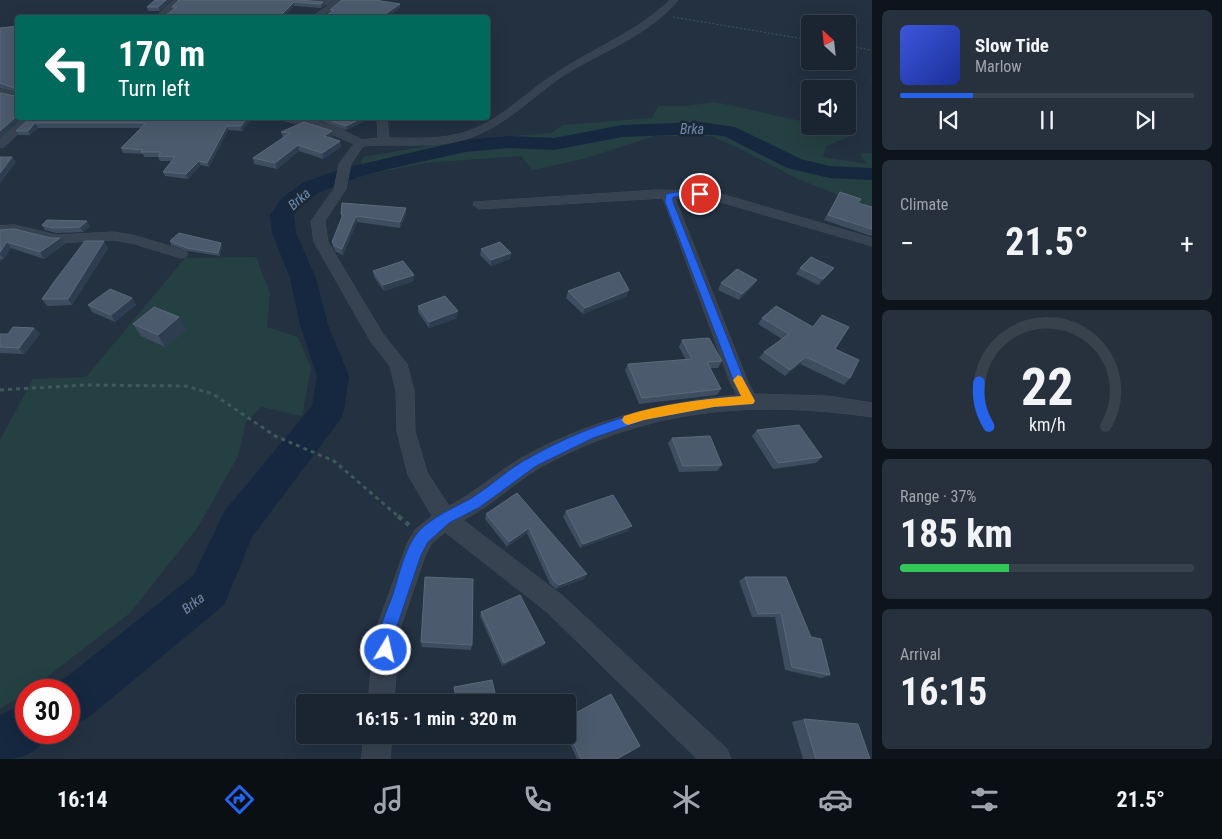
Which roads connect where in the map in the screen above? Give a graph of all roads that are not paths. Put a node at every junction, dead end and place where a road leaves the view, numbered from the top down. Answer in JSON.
{"nodes":[{"id":1,"x":178,"y":0,"type":"edge"},
{"id":2,"x":298,"y":0,"type":"edge"},
{"id":3,"x":674,"y":0,"type":"edge"},
{"id":4,"x":338,"y":2,"type":"edge"},
{"id":5,"x":161,"y":15,"type":"edge"},
{"id":6,"x":318,"y":15,"type":"edge"},
{"id":7,"x":0,"y":92,"type":"edge"},
{"id":8,"x":15,"y":95,"type":"edge"},
{"id":9,"x":28,"y":120,"type":"edge"},
{"id":10,"x":300,"y":120,"type":"edge"},
{"id":11,"x":382,"y":120,"type":"edge"},
{"id":12,"x":384,"y":140,"type":"junction"},
{"id":13,"x":360,"y":143,"type":"junction"},
{"id":14,"x":0,"y":145,"type":"edge"},
{"id":15,"x":669,"y":196,"type":"junction"},
{"id":16,"x":479,"y":205,"type":"dead end"},
{"id":17,"x":0,"y":230,"type":"edge"},
{"id":18,"x":872,"y":242,"type":"edge"},
{"id":19,"x":180,"y":254,"type":"dead end"},
{"id":20,"x":749,"y":401,"type":"junction"},
{"id":21,"x":872,"y":410,"type":"edge"},
{"id":22,"x":444,"y":519,"type":"junction"},
{"id":23,"x":382,"y":694,"type":"edge"},
{"id":24,"x":377,"y":744,"type":"edge"},
{"id":25,"x":376,"y":759,"type":"edge"},
{"id":26,"x":717,"y":759,"type":"edge"}],
"edges":[{"from":1,"to":5,"type":"street"},
{"from":2,"to":4,"type":"street"},
{"from":3,"to":12,"type":"street"},
{"from":4,"to":6,"type":"street"},
{"from":7,"to":8,"type":"street"},
{"from":9,"to":14,"type":"street"},
{"from":10,"to":13,"type":"street"},
{"from":11,"to":12,"type":"street"},
{"from":12,"to":13,"type":"street"},
{"from":13,"to":22,"type":"street"},
{"from":15,"to":16,"type":"street"},
{"from":15,"to":18,"type":"street"},
{"from":15,"to":20,"type":"street"},
{"from":17,"to":19,"type":"street"},
{"from":20,"to":21,"type":"street"},
{"from":20,"to":22,"type":"street"},
{"from":22,"to":23,"type":"street"},
{"from":22,"to":26,"type":"street"},
{"from":24,"to":25,"type":"street"}]}
